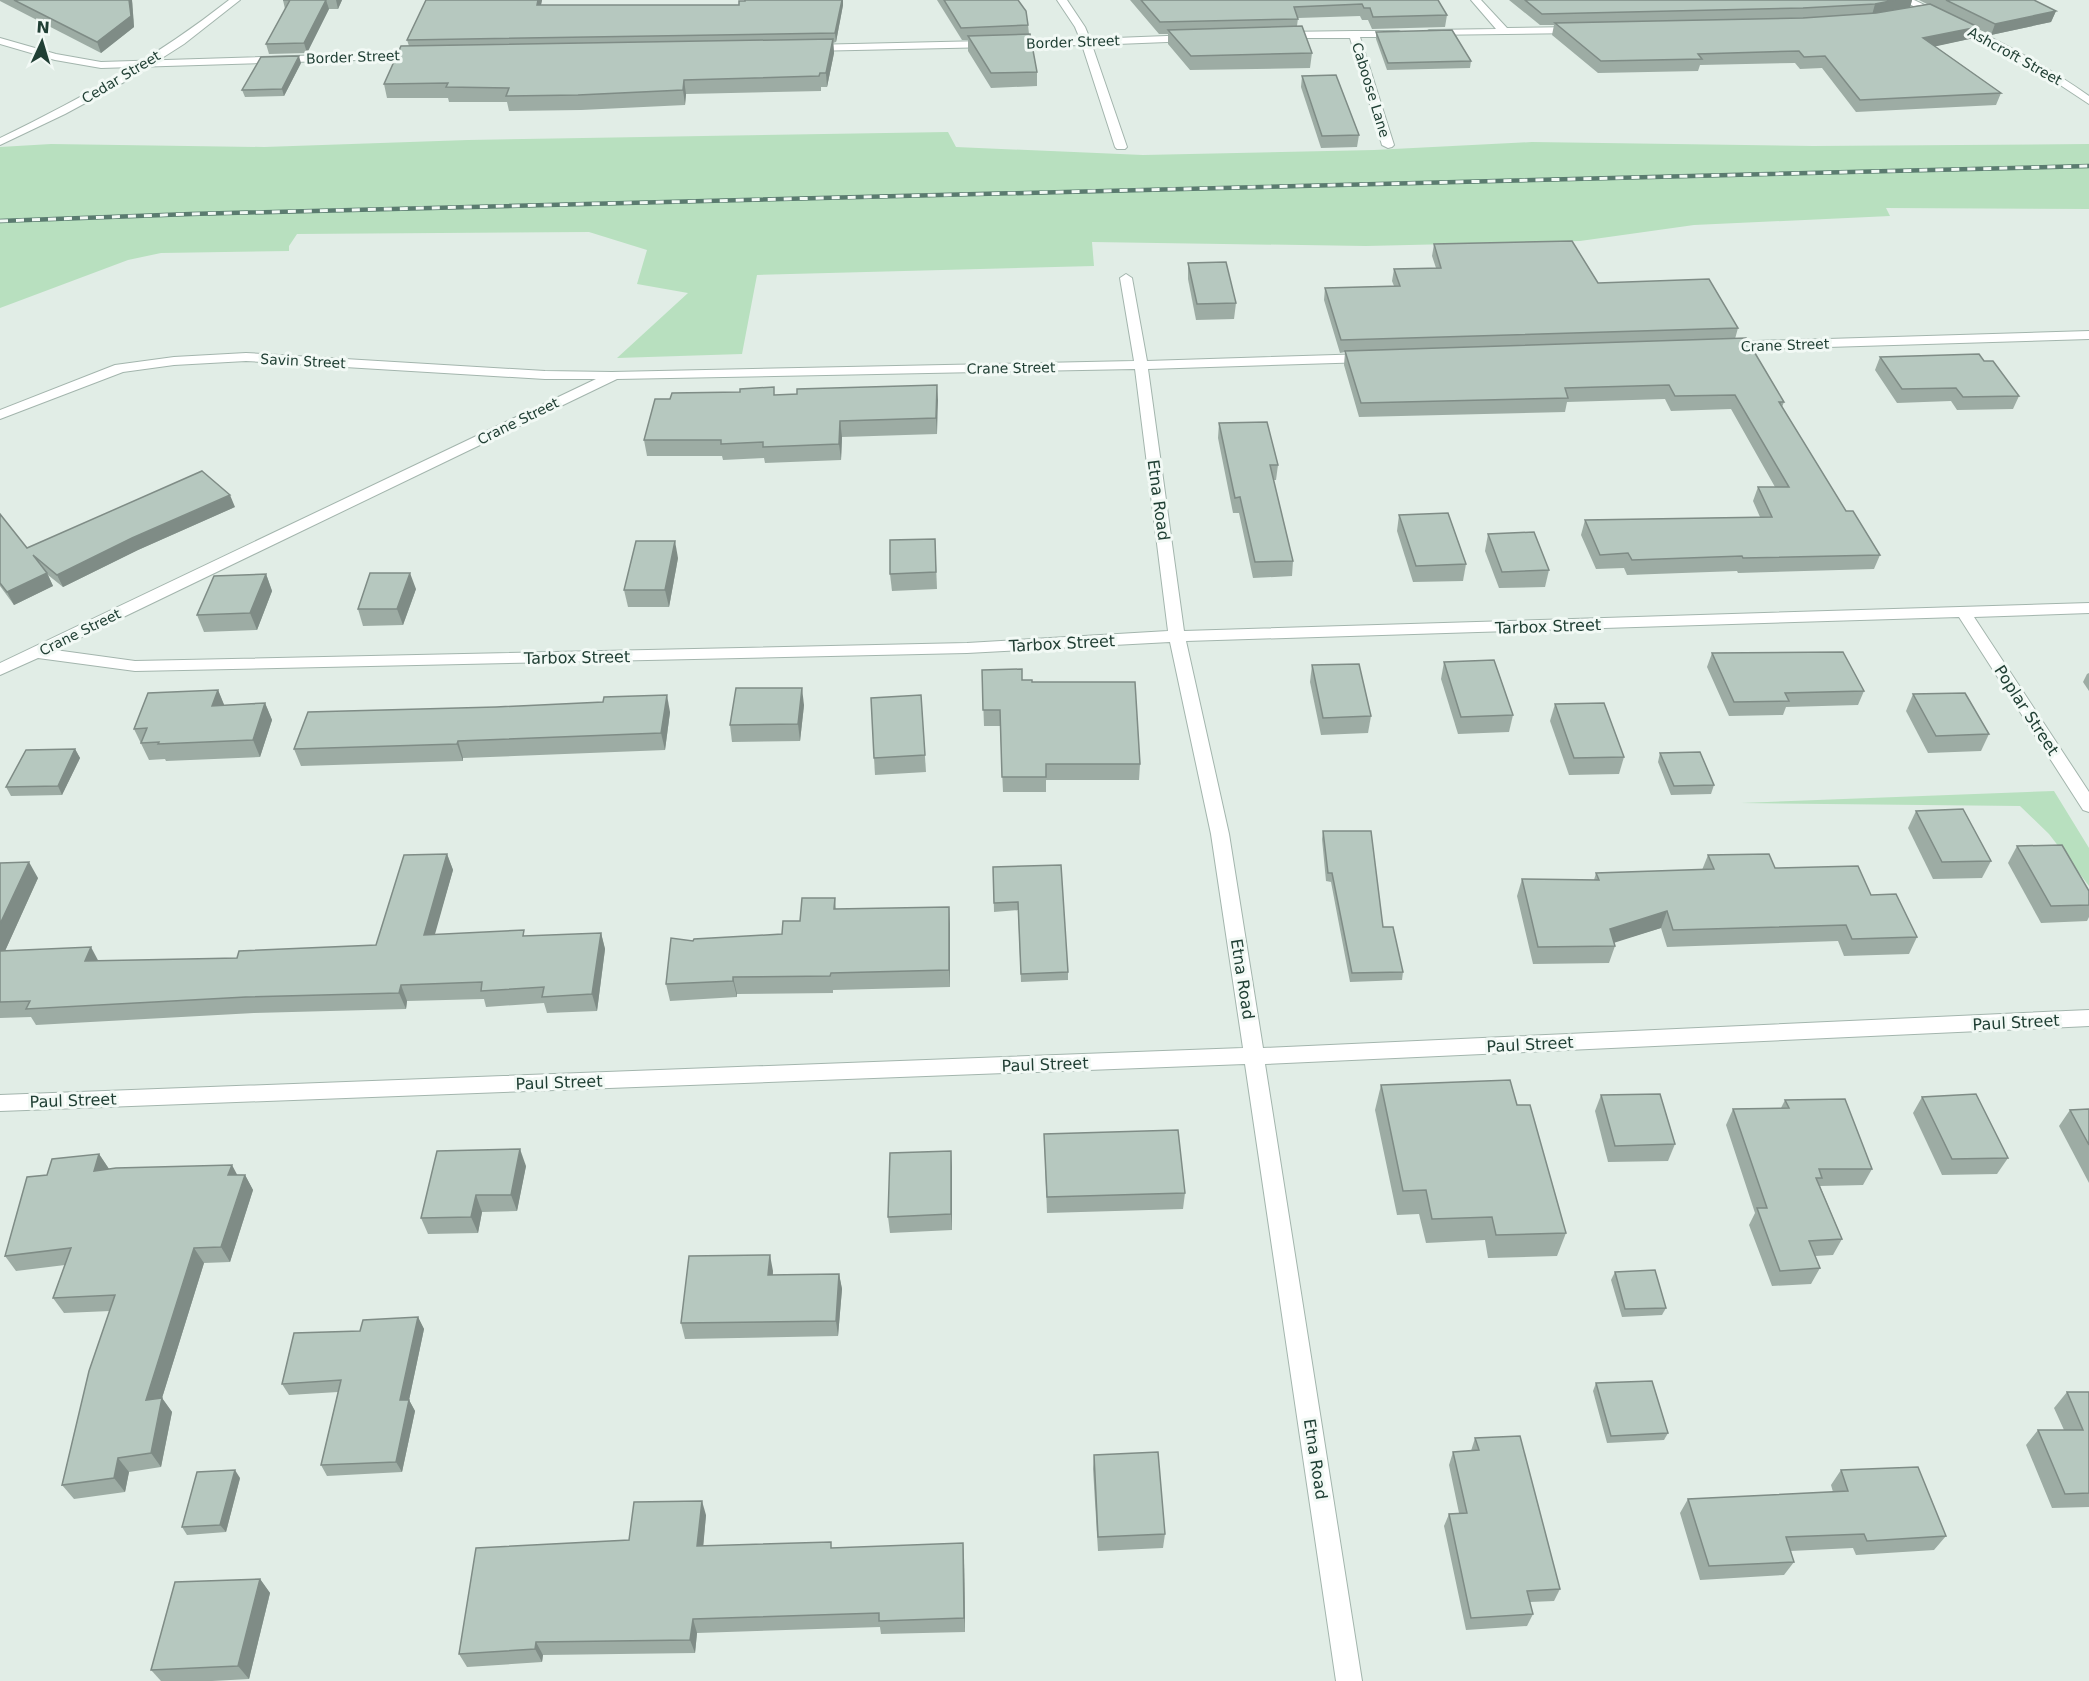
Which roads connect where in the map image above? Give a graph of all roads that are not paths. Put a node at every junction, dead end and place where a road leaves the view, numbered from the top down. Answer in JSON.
{"nodes":[{"id":1,"x":235,"y":0,"type":"edge"},
{"id":2,"x":1062,"y":0,"type":"edge"},
{"id":3,"x":1476,"y":0,"type":"edge"},
{"id":4,"x":1906,"y":0,"type":"edge"},
{"id":5,"x":1926,"y":10,"type":"junction"},
{"id":6,"x":1904,"y":14,"type":"edge"},
{"id":7,"x":1587,"y":30,"type":"edge"},
{"id":8,"x":1505,"y":32,"type":"junction"},
{"id":9,"x":1354,"y":34,"type":"junction"},
{"id":10,"x":1272,"y":35,"type":"edge"},
{"id":11,"x":1198,"y":37,"type":"edge"},
{"id":12,"x":0,"y":41,"type":"edge"},
{"id":13,"x":1086,"y":42,"type":"junction"},
{"id":14,"x":802,"y":48,"type":"edge"},
{"id":15,"x":435,"y":54,"type":"edge"},
{"id":16,"x":146,"y":64,"type":"junction"},
{"id":17,"x":2089,"y":101,"type":"edge"},
{"id":18,"x":0,"y":142,"type":"edge"},
{"id":19,"x":1388,"y":145,"type":"dead end"},
{"id":20,"x":1120,"y":147,"type":"dead end"},
{"id":21,"x":1126,"y":278,"type":"dead end"},
{"id":22,"x":2089,"y":335,"type":"edge"},
{"id":23,"x":1707,"y":347,"type":"edge"},
{"id":24,"x":1377,"y":357,"type":"edge"},
{"id":25,"x":1141,"y":365,"type":"junction"},
{"id":26,"x":615,"y":375,"type":"junction"},
{"id":27,"x":0,"y":415,"type":"edge"},
{"id":28,"x":2089,"y":608,"type":"edge"},
{"id":29,"x":1964,"y":613,"type":"junction"},
{"id":30,"x":1177,"y":636,"type":"junction"},
{"id":31,"x":36,"y":653,"type":"junction"},
{"id":32,"x":0,"y":670,"type":"edge"},
{"id":33,"x":2089,"y":806,"type":"edge"},
{"id":34,"x":2089,"y":1018,"type":"edge"},
{"id":35,"x":1255,"y":1056,"type":"junction"},
{"id":36,"x":0,"y":1103,"type":"edge"},
{"id":37,"x":1349,"y":1681,"type":"edge"}],
"edges":[{"from":1,"to":16,"type":"street","name":"Cedar Street"},
{"from":2,"to":13,"type":"street"},
{"from":3,"to":8,"type":"street"},
{"from":4,"to":5,"type":"street","name":"Ashcroft Street"},
{"from":5,"to":6,"type":"street"},
{"from":5,"to":17,"type":"street","name":"Ashcroft Street"},
{"from":7,"to":8,"type":"street"},
{"from":8,"to":9,"type":"street"},
{"from":9,"to":10,"type":"street"},
{"from":9,"to":19,"type":"street","name":"Caboose Lane"},
{"from":11,"to":13,"type":"street","name":"Border Street"},
{"from":12,"to":16,"type":"street","name":"Border Street"},
{"from":13,"to":14,"type":"street","name":"Border Street"},
{"from":13,"to":20,"type":"street"},
{"from":15,"to":16,"type":"street","name":"Border Street"},
{"from":16,"to":18,"type":"street","name":"Cedar Street"},
{"from":21,"to":25,"type":"street","name":"Etna Road"},
{"from":22,"to":23,"type":"street","name":"Crane Street"},
{"from":24,"to":25,"type":"street","name":"Crane Street"},
{"from":25,"to":26,"type":"street","name":"Crane Street"},
{"from":25,"to":30,"type":"street","name":"Etna Road"},
{"from":26,"to":27,"type":"street","name":"Savin Street"},
{"from":26,"to":31,"type":"street","name":"Crane Street"},
{"from":28,"to":29,"type":"street","name":"Tarbox Street"},
{"from":29,"to":30,"type":"street","name":"Tarbox Street"},
{"from":29,"to":33,"type":"street","name":"Poplar Street"},
{"from":30,"to":31,"type":"street","name":"Tarbox Street"},
{"from":30,"to":35,"type":"street","name":"Etna Road"},
{"from":31,"to":32,"type":"street","name":"Crane Street"},
{"from":34,"to":35,"type":"street","name":"Paul Street"},
{"from":35,"to":36,"type":"street","name":"Paul Street"},
{"from":35,"to":37,"type":"street","name":"Etna Road"}]}
